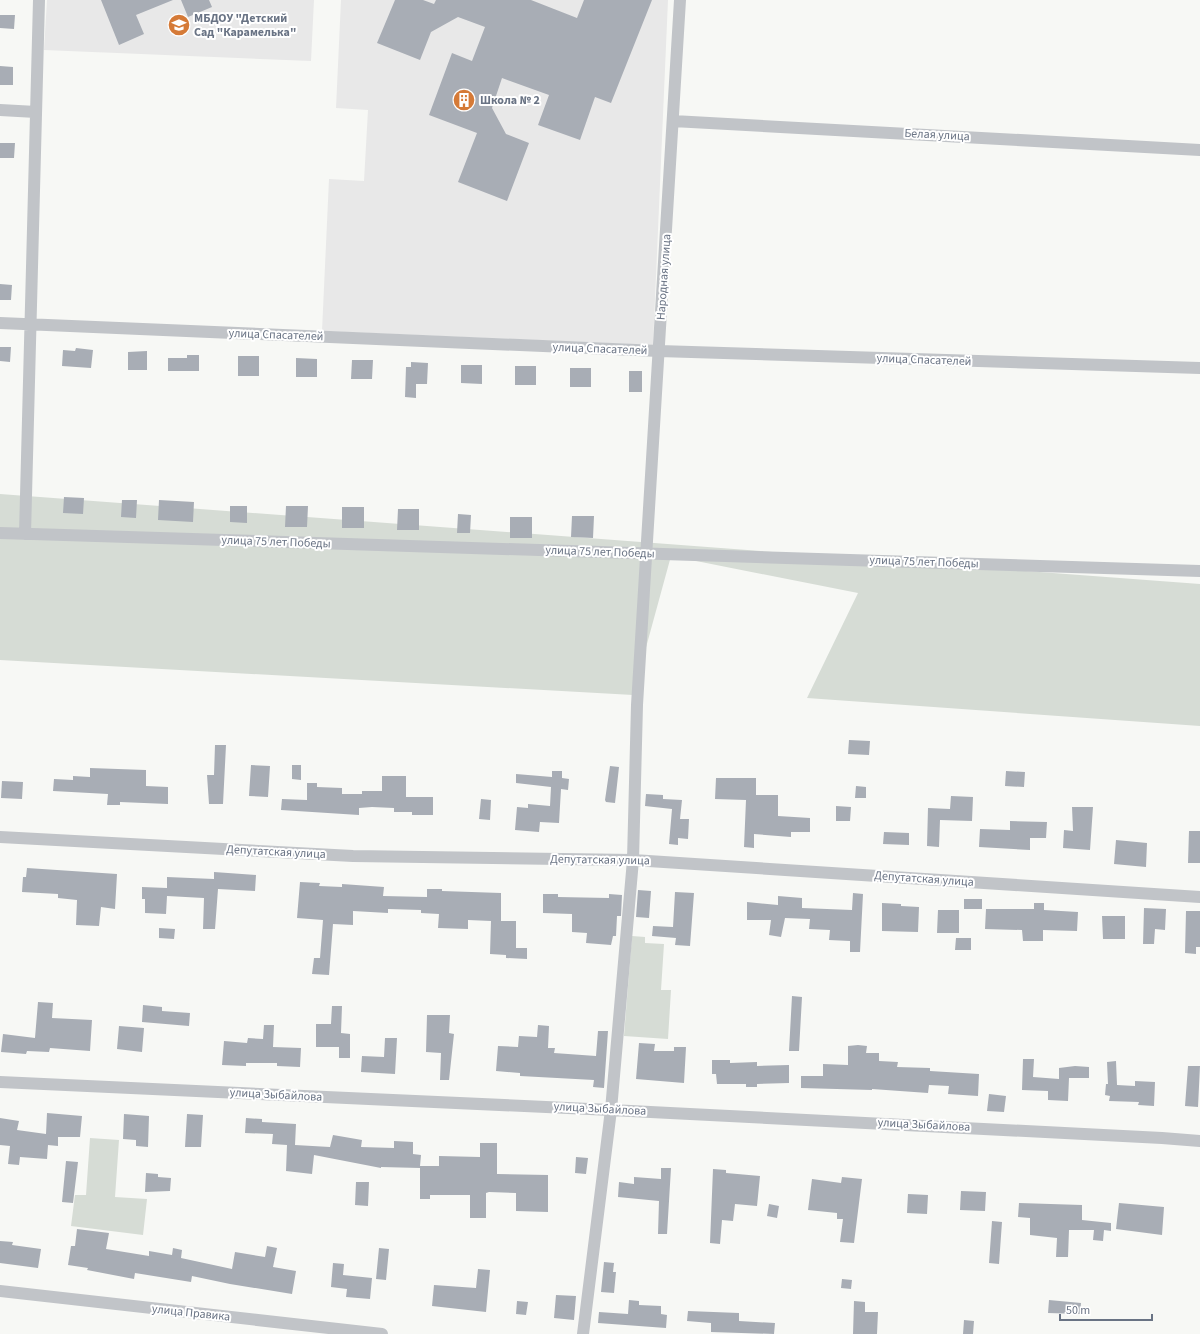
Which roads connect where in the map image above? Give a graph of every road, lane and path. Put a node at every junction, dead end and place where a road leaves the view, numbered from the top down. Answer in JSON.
{"nodes":[{"id":1,"x":39,"y":0,"type":"edge"},
{"id":2,"x":680,"y":0,"type":"edge"},
{"id":3,"x":0,"y":110,"type":"edge"},
{"id":4,"x":36,"y":112,"type":"junction"},
{"id":5,"x":673,"y":121,"type":"junction"},
{"id":6,"x":1200,"y":150,"type":"edge"},
{"id":7,"x":0,"y":323,"type":"edge"},
{"id":8,"x":32,"y":325,"type":"junction"},
{"id":9,"x":659,"y":351,"type":"junction"},
{"id":10,"x":1200,"y":368,"type":"edge"},
{"id":11,"x":0,"y":533,"type":"edge"},
{"id":12,"x":25,"y":534,"type":"junction"},
{"id":13,"x":647,"y":554,"type":"junction"},
{"id":14,"x":1200,"y":571,"type":"edge"},
{"id":15,"x":0,"y":837,"type":"edge"},
{"id":16,"x":633,"y":860,"type":"junction"},
{"id":17,"x":1200,"y":897,"type":"edge"},
{"id":18,"x":0,"y":1082,"type":"edge"},
{"id":19,"x":611,"y":1110,"type":"junction"},
{"id":20,"x":1200,"y":1142,"type":"edge"},
{"id":21,"x":0,"y":1291,"type":"edge"},
{"id":22,"x":382,"y":1334,"type":"edge"},
{"id":23,"x":583,"y":1334,"type":"edge"}],
"edges":[{"from":1,"to":4,"type":"street"},
{"from":2,"to":5,"type":"street","name":"Народная улица"},
{"from":3,"to":4,"type":"street"},
{"from":4,"to":8,"type":"street"},
{"from":5,"to":6,"type":"street","name":"Белая улица"},
{"from":5,"to":9,"type":"street","name":"Народная улица"},
{"from":7,"to":8,"type":"street","name":"улица Спасателей"},
{"from":8,"to":9,"type":"street","name":"улица Спасателей"},
{"from":8,"to":12,"type":"street"},
{"from":9,"to":10,"type":"street","name":"улица Спасателей"},
{"from":9,"to":13,"type":"street","name":"Народная улица"},
{"from":11,"to":12,"type":"street","name":"улица 75 лет Победы"},
{"from":12,"to":13,"type":"street","name":"улица 75 лет Победы"},
{"from":13,"to":14,"type":"street","name":"улица 75 лет Победы"},
{"from":13,"to":16,"type":"street","name":"Народная улица"},
{"from":15,"to":16,"type":"street","name":"Депутатская улица"},
{"from":16,"to":17,"type":"street","name":"Депутатская улица"},
{"from":16,"to":19,"type":"street","name":"Народная улица"},
{"from":18,"to":19,"type":"street","name":"улица Зыбайлова"},
{"from":19,"to":20,"type":"street","name":"улица Зыбайлова"},
{"from":19,"to":23,"type":"street","name":"Народная улица"},
{"from":21,"to":22,"type":"street","name":"улица Правика"}]}
